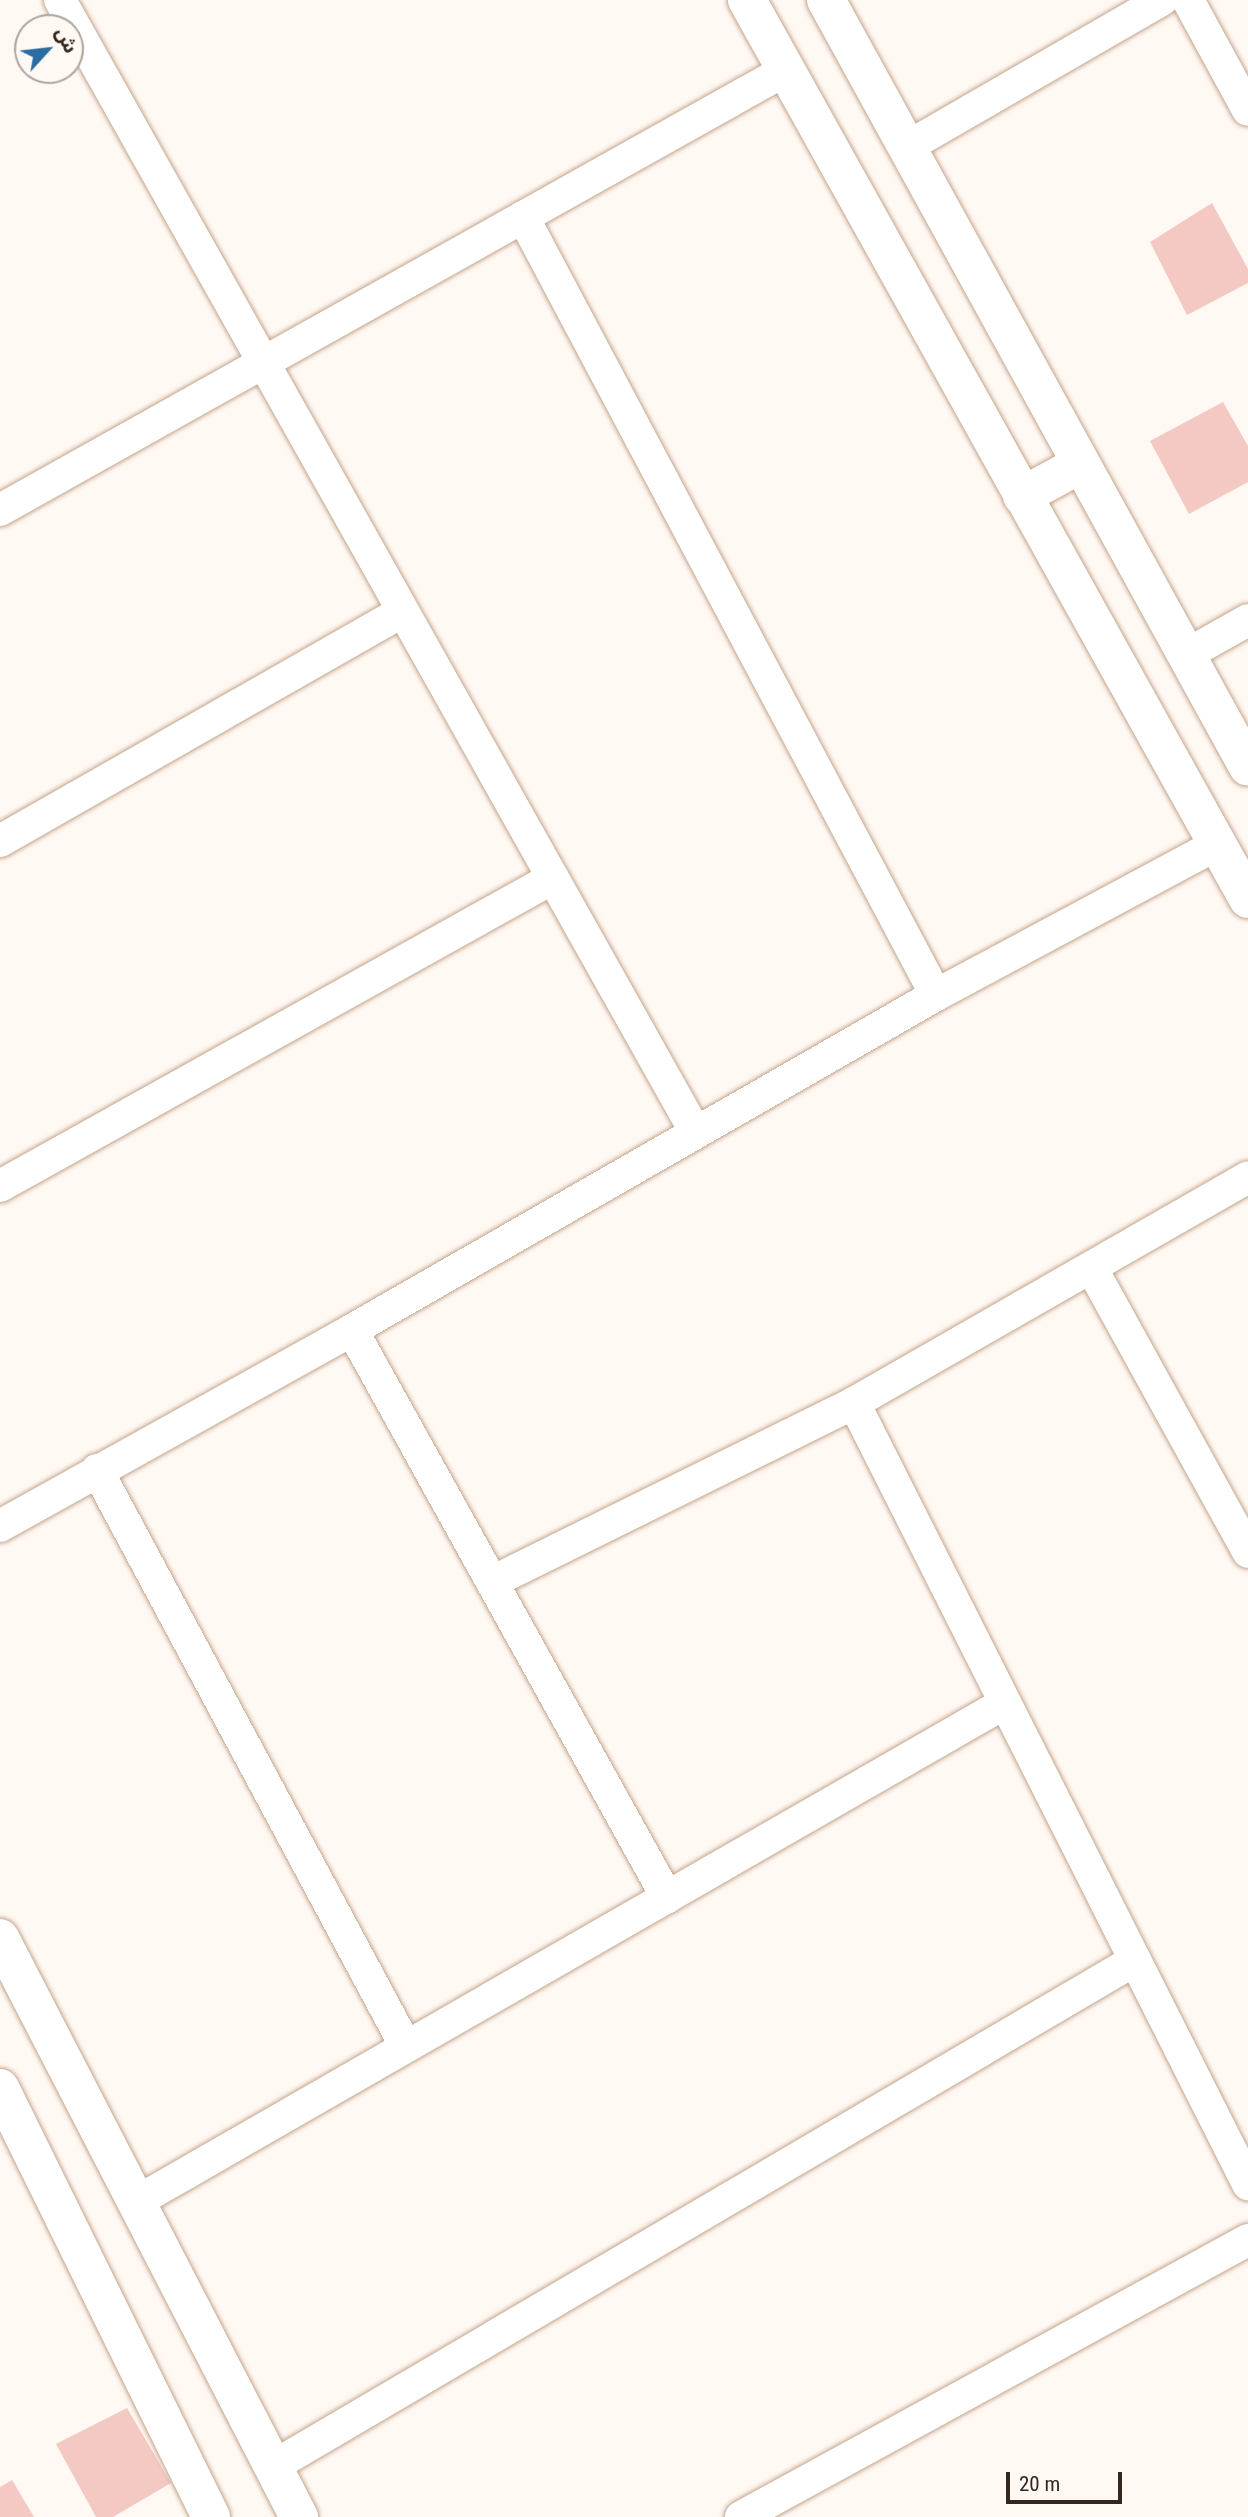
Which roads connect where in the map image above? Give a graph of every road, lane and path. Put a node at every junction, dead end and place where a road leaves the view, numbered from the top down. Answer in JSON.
{"nodes":[{"id":1,"x":60,"y":0,"type":"edge"},
{"id":2,"x":747,"y":0,"type":"edge"},
{"id":3,"x":826,"y":0,"type":"edge"},
{"id":4,"x":1162,"y":0,"type":"edge"},
{"id":5,"x":1188,"y":0,"type":"edge"},
{"id":6,"x":786,"y":70,"type":"junction"},
{"id":7,"x":1248,"y":110,"type":"edge"},
{"id":8,"x":907,"y":147,"type":"junction"},
{"id":9,"x":523,"y":217,"type":"junction"},
{"id":10,"x":264,"y":364,"type":"junction"},
{"id":11,"x":1081,"y":464,"type":"junction"},
{"id":12,"x":1022,"y":496,"type":"junction"},
{"id":13,"x":0,"y":510,"type":"edge"},
{"id":14,"x":402,"y":611,"type":"junction"},
{"id":15,"x":1248,"y":620,"type":"edge"},
{"id":16,"x":1186,"y":654,"type":"junction"},
{"id":17,"x":1248,"y":767,"type":"edge"},
{"id":18,"x":0,"y":841,"type":"edge"},
{"id":19,"x":1218,"y":844,"type":"junction"},
{"id":20,"x":553,"y":878,"type":"junction"},
{"id":21,"x":1248,"y":899,"type":"edge"},
{"id":22,"x":936,"y":995,"type":"junction"},
{"id":23,"x":695,"y":1130,"type":"junction"},
{"id":24,"x":1248,"y":1177,"type":"edge"},
{"id":25,"x":0,"y":1186,"type":"edge"},
{"id":26,"x":1092,"y":1269,"type":"junction"},
{"id":27,"x":352,"y":1330,"type":"junction"},
{"id":28,"x":855,"y":1403,"type":"junction"},
{"id":29,"x":97,"y":1470,"type":"junction"},
{"id":30,"x":0,"y":1526,"type":"edge"},
{"id":31,"x":1248,"y":1552,"type":"edge"},
{"id":32,"x":492,"y":1582,"type":"junction"},
{"id":33,"x":1005,"y":1703,"type":"junction"},
{"id":34,"x":667,"y":1897,"type":"junction"},
{"id":35,"x":3,"y":1950,"type":"edge"},
{"id":36,"x":1135,"y":1959,"type":"junction"},
{"id":37,"x":405,"y":2045,"type":"junction"},
{"id":38,"x":0,"y":2088,"type":"edge"},
{"id":39,"x":1248,"y":2185,"type":"edge"},
{"id":40,"x":136,"y":2202,"type":"junction"},
{"id":41,"x":1248,"y":2240,"type":"edge"},
{"id":42,"x":271,"y":2467,"type":"junction"},
{"id":43,"x":211,"y":2517,"type":"edge"},
{"id":44,"x":299,"y":2517,"type":"edge"},
{"id":45,"x":741,"y":2517,"type":"edge"}],
"edges":[{"from":1,"to":10,"type":"street"},
{"from":2,"to":6,"type":"main road"},
{"from":3,"to":8,"type":"main road"},
{"from":4,"to":8,"type":"street"},
{"from":5,"to":7,"type":"street"},
{"from":6,"to":9,"type":"street"},
{"from":6,"to":12,"type":"main road"},
{"from":8,"to":11,"type":"main road"},
{"from":9,"to":10,"type":"street"},
{"from":9,"to":22,"type":"street"},
{"from":10,"to":13,"type":"street"},
{"from":10,"to":14,"type":"street"},
{"from":11,"to":12,"type":"main road"},
{"from":11,"to":16,"type":"main road"},
{"from":12,"to":19,"type":"main road"},
{"from":14,"to":18,"type":"street"},
{"from":14,"to":20,"type":"street"},
{"from":15,"to":16,"type":"street"},
{"from":16,"to":17,"type":"main road"},
{"from":19,"to":21,"type":"main road"},
{"from":19,"to":22,"type":"street"},
{"from":20,"to":23,"type":"street"},
{"from":20,"to":25,"type":"street"},
{"from":22,"to":23,"type":"street"},
{"from":23,"to":27,"type":"street"},
{"from":24,"to":26,"type":"street"},
{"from":26,"to":28,"type":"street"},
{"from":26,"to":31,"type":"street"},
{"from":27,"to":29,"type":"street"},
{"from":27,"to":32,"type":"street"},
{"from":28,"to":32,"type":"street"},
{"from":28,"to":33,"type":"street"},
{"from":29,"to":30,"type":"street"},
{"from":29,"to":37,"type":"street"},
{"from":32,"to":34,"type":"street"},
{"from":33,"to":34,"type":"street"},
{"from":33,"to":36,"type":"street"},
{"from":34,"to":37,"type":"street"},
{"from":35,"to":40,"type":"main road"},
{"from":36,"to":39,"type":"street"},
{"from":36,"to":42,"type":"street"},
{"from":37,"to":40,"type":"street"},
{"from":38,"to":43,"type":"main road"},
{"from":40,"to":42,"type":"main road"},
{"from":41,"to":45,"type":"street"},
{"from":42,"to":44,"type":"main road"}]}
